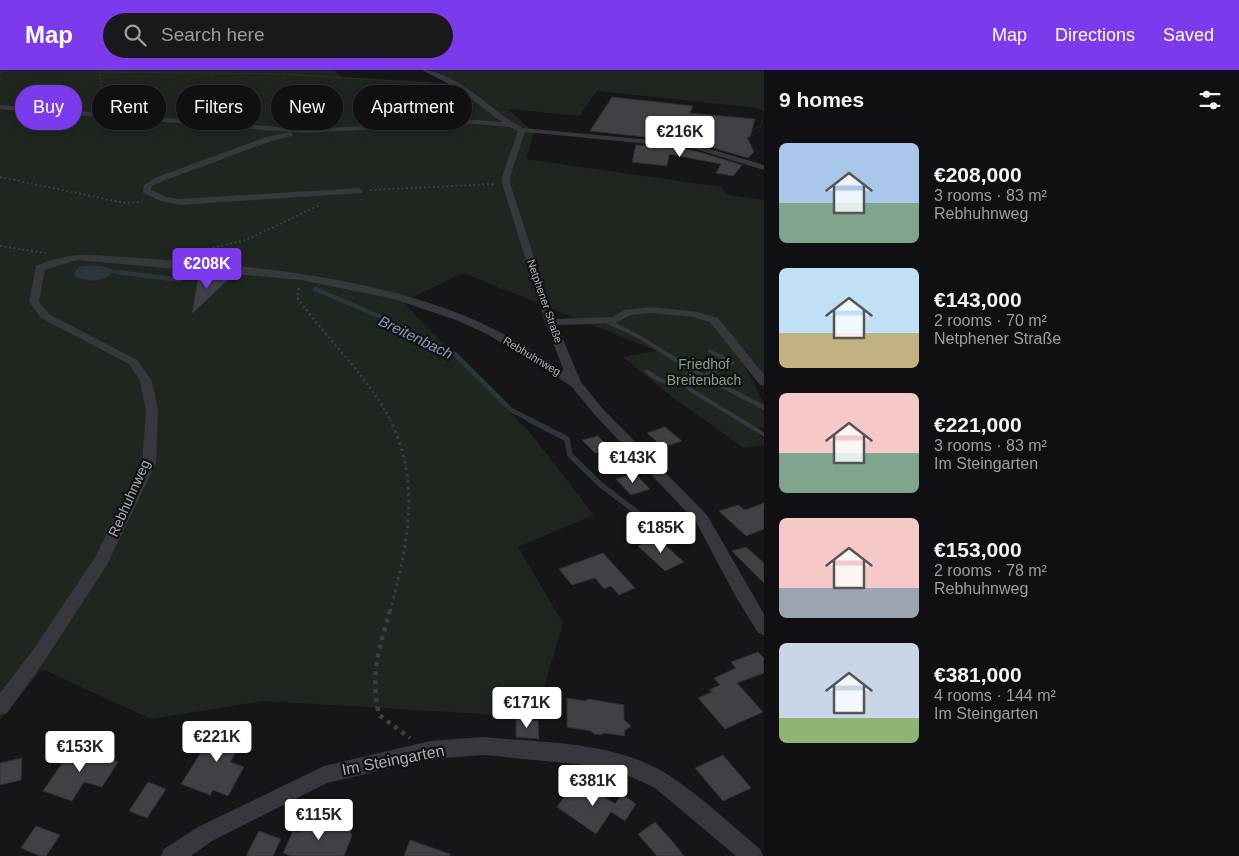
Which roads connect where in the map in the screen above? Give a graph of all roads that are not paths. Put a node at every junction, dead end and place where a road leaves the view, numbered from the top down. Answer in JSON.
{"nodes":[{"id":1,"x":425,"y":70,"type":"edge"},
{"id":2,"x":0,"y":107,"type":"edge"},
{"id":3,"x":510,"y":125,"type":"junction"},
{"id":4,"x":522,"y":130,"type":"junction"},
{"id":5,"x":304,"y":131,"type":"junction"},
{"id":6,"x":764,"y":168,"type":"edge"},
{"id":7,"x":359,"y":190,"type":"road end"},
{"id":8,"x":605,"y":321,"type":"junction"},
{"id":9,"x":550,"y":322,"type":"junction"},
{"id":10,"x":710,"y":351,"type":"dead end"},
{"id":11,"x":690,"y":369,"type":"junction"},
{"id":12,"x":647,"y":371,"type":"dead end"},
{"id":13,"x":704,"y":376,"type":"junction"},
{"id":14,"x":682,"y":382,"type":"junction"},
{"id":15,"x":764,"y":382,"type":"edge"},
{"id":16,"x":575,"y":383,"type":"junction"},
{"id":17,"x":764,"y":408,"type":"edge"},
{"id":18,"x":764,"y":435,"type":"edge"},
{"id":19,"x":764,"y":628,"type":"edge"},
{"id":20,"x":0,"y":707,"type":"edge"},
{"id":21,"x":172,"y":856,"type":"edge"},
{"id":22,"x":752,"y":856,"type":"edge"}],
"edges":[{"from":1,"to":3,"type":"street"},
{"from":2,"to":5,"type":"street"},
{"from":3,"to":4,"type":"street"},
{"from":3,"to":5,"type":"street"},
{"from":4,"to":6,"type":"street"},
{"from":4,"to":9,"type":"street","name":"Netphener Straße"},
{"from":5,"to":7,"type":"street"},
{"from":8,"to":9,"type":"street"},
{"from":8,"to":11,"type":"lane"},
{"from":8,"to":15,"type":"street"},
{"from":9,"to":16,"type":"street","name":"Netphener Straße"},
{"from":10,"to":13,"type":"lane"},
{"from":11,"to":13,"type":"lane"},
{"from":11,"to":14,"type":"lane"},
{"from":12,"to":14,"type":"lane"},
{"from":13,"to":17,"type":"lane"},
{"from":14,"to":18,"type":"lane"},
{"from":16,"to":19,"type":"street","name":"Netphener Straße"},
{"from":16,"to":20,"type":"street","name":"Rebhuhnweg"},
{"from":21,"to":22,"type":"street","name":"Im Steingarten"}]}
